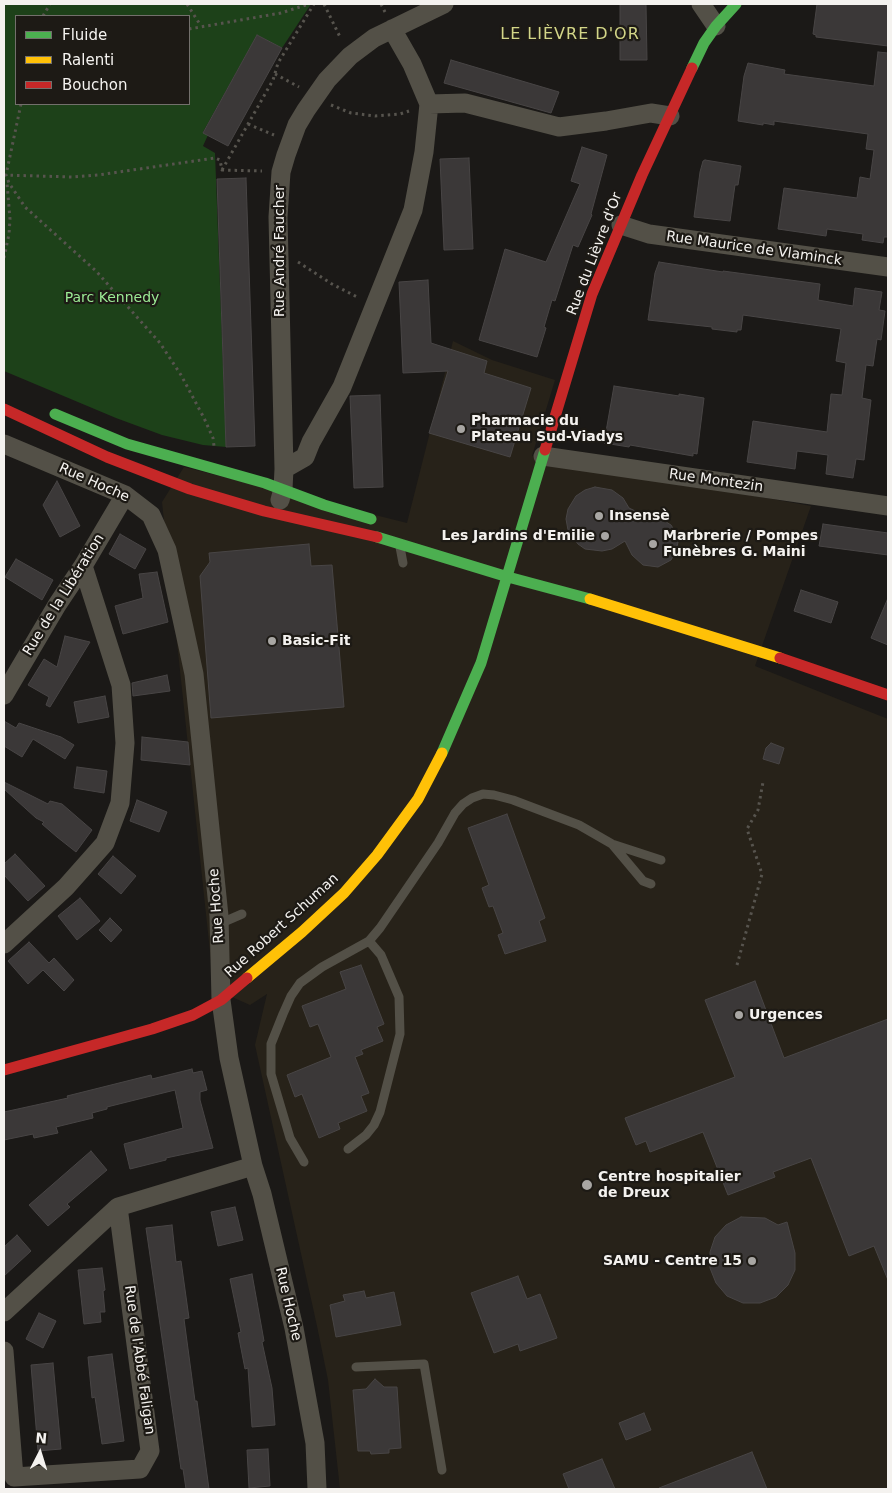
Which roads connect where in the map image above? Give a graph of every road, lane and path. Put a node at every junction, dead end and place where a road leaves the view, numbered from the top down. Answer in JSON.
{"nodes":[{"id":1,"x":50,"y":4,"type":"edge"},
{"id":2,"x":187,"y":4,"type":"edge"},
{"id":3,"x":309,"y":4,"type":"edge"},
{"id":4,"x":314,"y":4,"type":"edge"},
{"id":5,"x":324,"y":4,"type":"edge"},
{"id":6,"x":444,"y":4,"type":"edge"},
{"id":7,"x":701,"y":4,"type":"edge"},
{"id":8,"x":736,"y":4,"type":"edge"},
{"id":9,"x":44,"y":15,"type":"edge"},
{"id":10,"x":202,"y":26,"type":"junction"},
{"id":11,"x":716,"y":26,"type":"junction"},
{"id":12,"x":190,"y":28,"type":"edge"},
{"id":13,"x":392,"y":29,"type":"junction"},
{"id":14,"x":350,"y":56,"type":"junction"},
{"id":15,"x":275,"y":74,"type":"junction"},
{"id":16,"x":315,"y":96,"type":"junction"},
{"id":17,"x":429,"y":104,"type":"junction"},
{"id":18,"x":20,"y":105,"type":"edge"},
{"id":19,"x":670,"y":116,"type":"junction"},
{"id":20,"x":248,"y":124,"type":"junction"},
{"id":21,"x":290,"y":142,"type":"junction"},
{"id":22,"x":4,"y":170,"type":"edge"},
{"id":23,"x":222,"y":170,"type":"junction"},
{"id":24,"x":281,"y":172,"type":"junction"},
{"id":25,"x":5,"y":175,"type":"edge"},
{"id":26,"x":621,"y":225,"type":"junction"},
{"id":27,"x":279,"y":250,"type":"junction"},
{"id":28,"x":4,"y":258,"type":"edge"},
{"id":29,"x":888,"y":268,"type":"edge"},
{"id":30,"x":376,"y":305,"type":"junction"},
{"id":31,"x":4,"y":409,"type":"edge"},
{"id":32,"x":48,"y":411,"type":"dead end"},
{"id":33,"x":4,"y":444,"type":"edge"},
{"id":34,"x":214,"y":451,"type":"dead end"},
{"id":35,"x":543,"y":456,"type":"junction"},
{"id":36,"x":284,"y":469,"type":"junction"},
{"id":37,"x":283,"y":489,"type":"junction"},
{"id":38,"x":125,"y":495,"type":"junction"},
{"id":39,"x":888,"y":506,"type":"edge"},
{"id":40,"x":277,"y":514,"type":"junction"},
{"id":41,"x":382,"y":522,"type":"dead end"},
{"id":42,"x":400,"y":544,"type":"junction"},
{"id":43,"x":512,"y":562,"type":"joint"},
{"id":44,"x":403,"y":563,"type":"dead end"},
{"id":45,"x":83,"y":566,"type":"junction"},
{"id":46,"x":508,"y":577,"type":"junction"},
{"id":47,"x":4,"y":695,"type":"edge"},
{"id":48,"x":888,"y":695,"type":"edge"},
{"id":49,"x":763,"y":782,"type":"dead end"},
{"id":50,"x":612,"y":844,"type":"junction"},
{"id":51,"x":661,"y":860,"type":"dead end"},
{"id":52,"x":651,"y":884,"type":"dead end"},
{"id":53,"x":242,"y":914,"type":"dead end"},
{"id":54,"x":219,"y":924,"type":"junction"},
{"id":55,"x":369,"y":941,"type":"junction"},
{"id":56,"x":4,"y":944,"type":"edge"},
{"id":57,"x":737,"y":965,"type":"dead end"},
{"id":58,"x":221,"y":1000,"type":"junction"},
{"id":59,"x":4,"y":1070,"type":"edge"},
{"id":60,"x":348,"y":1149,"type":"dead end"},
{"id":61,"x":304,"y":1162,"type":"dead end"},
{"id":62,"x":253,"y":1166,"type":"junction"},
{"id":63,"x":118,"y":1207,"type":"junction"},
{"id":64,"x":4,"y":1312,"type":"edge"},
{"id":65,"x":4,"y":1351,"type":"edge"},
{"id":66,"x":356,"y":1367,"type":"dead end"},
{"id":67,"x":442,"y":1470,"type":"dead end"},
{"id":68,"x":9,"y":1477,"type":"edge"},
{"id":69,"x":317,"y":1489,"type":"edge"}],
"edges":[{"from":1,"to":9,"type":"path"},
{"from":2,"to":10,"type":"path"},
{"from":3,"to":10,"type":"path"},
{"from":4,"to":15,"type":"path"},
{"from":5,"to":14,"type":"path"},
{"from":6,"to":13,"type":"street","name":"Rue André Faucher"},
{"from":7,"to":11,"type":"street"},
{"from":8,"to":11,"type":"street","name":"Rue du Lièvre d'Or"},
{"from":10,"to":12,"type":"path"},
{"from":11,"to":19,"type":"street","name":"Rue du Lièvre d'Or"},
{"from":13,"to":14,"type":"street","name":"Rue André Faucher"},
{"from":13,"to":17,"type":"street"},
{"from":14,"to":16,"type":"street","name":"Rue André Faucher"},
{"from":15,"to":16,"type":"path"},
{"from":15,"to":20,"type":"path"},
{"from":16,"to":17,"type":"path"},
{"from":16,"to":21,"type":"street","name":"Rue André Faucher"},
{"from":17,"to":19,"type":"street"},
{"from":17,"to":30,"type":"street"},
{"from":18,"to":25,"type":"path"},
{"from":19,"to":26,"type":"street","name":"Rue du Lièvre d'Or"},
{"from":20,"to":21,"type":"path"},
{"from":20,"to":23,"type":"path"},
{"from":21,"to":24,"type":"street","name":"Rue André Faucher"},
{"from":22,"to":25,"type":"path"},
{"from":23,"to":24,"type":"path"},
{"from":23,"to":25,"type":"path"},
{"from":24,"to":27,"type":"street","name":"Rue André Faucher"},
{"from":25,"to":28,"type":"path"},
{"from":25,"to":34,"type":"path"},
{"from":26,"to":29,"type":"street","name":"Rue Maurice de Vlaminck"},
{"from":26,"to":35,"type":"street","name":"Rue du Lièvre d'Or"},
{"from":27,"to":30,"type":"path"},
{"from":27,"to":36,"type":"street","name":"Rue André Faucher"},
{"from":30,"to":36,"type":"street"},
{"from":31,"to":40,"type":"street"},
{"from":32,"to":37,"type":"street"},
{"from":33,"to":38,"type":"street","name":"Rue Hoche"},
{"from":35,"to":39,"type":"street","name":"Rue Montezin"},
{"from":35,"to":43,"type":"street","name":"Rue du Lièvre d'Or"},
{"from":36,"to":37,"type":"street","name":"Rue André Faucher"},
{"from":37,"to":40,"type":"street","name":"Rue André Faucher"},
{"from":37,"to":41,"type":"street"},
{"from":38,"to":45,"type":"street","name":"Rue de la Libération"},
{"from":38,"to":54,"type":"street","name":"Rue Hoche"},
{"from":40,"to":42,"type":"street"},
{"from":42,"to":44,"type":"lane"},
{"from":42,"to":46,"type":"street"},
{"from":43,"to":46,"type":"street","name":"Rue Robert Schuman"},
{"from":45,"to":47,"type":"street","name":"Rue de la Libération"},
{"from":45,"to":56,"type":"street"},
{"from":46,"to":48,"type":"street"},
{"from":46,"to":58,"type":"street","name":"Rue Robert Schuman"},
{"from":49,"to":57,"type":"path"},
{"from":50,"to":51,"type":"lane"},
{"from":50,"to":52,"type":"lane"},
{"from":50,"to":55,"type":"lane"},
{"from":53,"to":54,"type":"lane"},
{"from":54,"to":58,"type":"street","name":"Rue Hoche"},
{"from":55,"to":60,"type":"lane"},
{"from":55,"to":61,"type":"lane"},
{"from":58,"to":59,"type":"street","name":"Rue Robert Schuman"},
{"from":58,"to":62,"type":"street","name":"Rue Hoche"},
{"from":62,"to":63,"type":"street"},
{"from":62,"to":69,"type":"street","name":"Rue Hoche"},
{"from":63,"to":64,"type":"street"},
{"from":63,"to":68,"type":"street","name":"Rue de l'Abbé Faligan"},
{"from":65,"to":68,"type":"street","name":"Rue de l'Abbé Faligan"},
{"from":66,"to":67,"type":"lane"}]}
